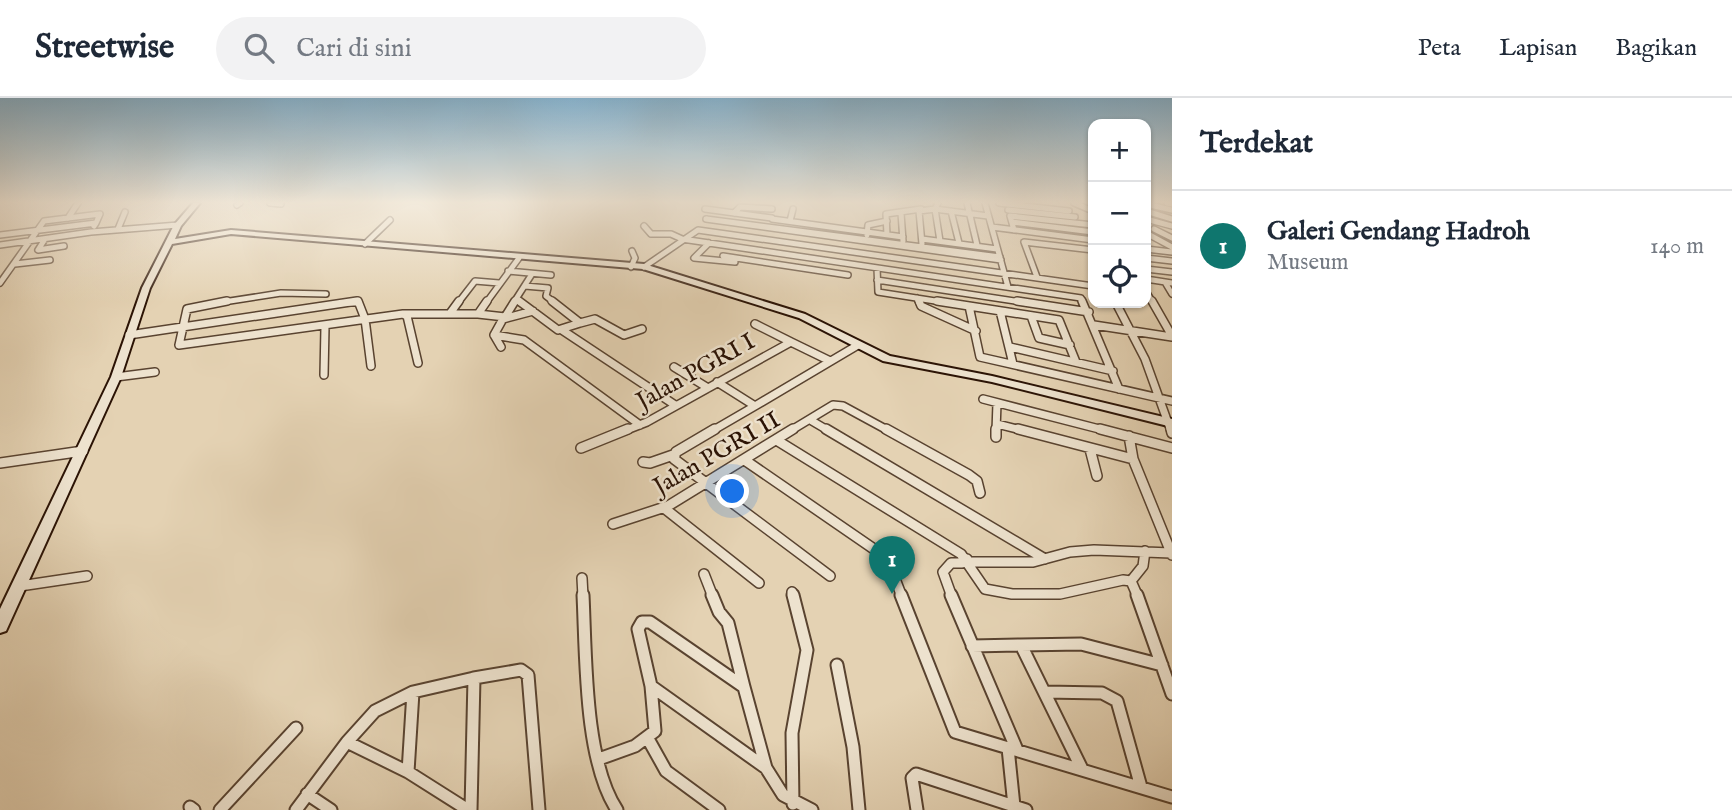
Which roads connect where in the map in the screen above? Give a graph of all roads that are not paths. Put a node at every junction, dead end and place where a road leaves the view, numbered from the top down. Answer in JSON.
{"nodes":[{"id":1,"x":33,"y":236,"type":"edge"},
{"id":2,"x":63,"y":236,"type":"edge"},
{"id":3,"x":173,"y":236,"type":"edge"},
{"id":4,"x":206,"y":236,"type":"edge"},
{"id":5,"x":266,"y":236,"type":"edge"},
{"id":6,"x":373,"y":236,"type":"edge"},
{"id":7,"x":676,"y":236,"type":"edge"},
{"id":8,"x":686,"y":236,"type":"edge"},
{"id":9,"x":750,"y":236,"type":"edge"},
{"id":10,"x":839,"y":236,"type":"edge"},
{"id":11,"x":867,"y":236,"type":"edge"},
{"id":12,"x":897,"y":236,"type":"edge"},
{"id":13,"x":940,"y":236,"type":"edge"},
{"id":14,"x":957,"y":236,"type":"edge"},
{"id":15,"x":975,"y":236,"type":"edge"},
{"id":16,"x":994,"y":236,"type":"edge"},
{"id":17,"x":1063,"y":236,"type":"edge"},
{"id":18,"x":1154,"y":236,"type":"edge"},
{"id":19,"x":904,"y":237,"type":"joint"},
{"id":20,"x":45,"y":239,"type":"junction"},
{"id":21,"x":682,"y":239,"type":"junction"},
{"id":22,"x":922,"y":239,"type":"joint"},
{"id":23,"x":1088,"y":239,"type":"edge"},
{"id":24,"x":30,"y":240,"type":"junction"},
{"id":25,"x":867,"y":240,"type":"junction"},
{"id":26,"x":940,"y":241,"type":"junction"},
{"id":27,"x":171,"y":242,"type":"junction"},
{"id":28,"x":709,"y":243,"type":"junction"},
{"id":29,"x":959,"y":243,"type":"junction"},
{"id":30,"x":365,"y":244,"type":"junction"},
{"id":31,"x":904,"y":244,"type":"junction"},
{"id":32,"x":0,"y":245,"type":"edge"},
{"id":33,"x":977,"y":245,"type":"junction"},
{"id":34,"x":1150,"y":245,"type":"edge"},
{"id":35,"x":64,"y":246,"type":"dead end"},
{"id":36,"x":734,"y":247,"type":"junction"},
{"id":37,"x":922,"y":247,"type":"junction"},
{"id":38,"x":1172,"y":247,"type":"edge"},
{"id":39,"x":997,"y":248,"type":"junction"},
{"id":40,"x":38,"y":250,"type":"junction"},
{"id":41,"x":1088,"y":250,"type":"edge"},
{"id":42,"x":632,"y":251,"type":"dead end"},
{"id":43,"x":1163,"y":251,"type":"junction"},
{"id":44,"x":23,"y":252,"type":"junction"},
{"id":45,"x":1172,"y":252,"type":"edge"},
{"id":46,"x":867,"y":253,"type":"junction"},
{"id":47,"x":1151,"y":253,"type":"edge"},
{"id":48,"x":1151,"y":255,"type":"edge"},
{"id":49,"x":723,"y":256,"type":"junction"},
{"id":50,"x":519,"y":258,"type":"junction"},
{"id":51,"x":1001,"y":258,"type":"junction"},
{"id":52,"x":50,"y":260,"type":"dead end"},
{"id":53,"x":1172,"y":261,"type":"edge"},
{"id":54,"x":718,"y":262,"type":"junction"},
{"id":55,"x":766,"y":263,"type":"junction"},
{"id":56,"x":15,"y":264,"type":"junction"},
{"id":57,"x":849,"y":264,"type":"junction"},
{"id":58,"x":866,"y":266,"type":"junction"},
{"id":59,"x":631,"y":267,"type":"junction"},
{"id":60,"x":644,"y":267,"type":"junction"},
{"id":61,"x":877,"y":268,"type":"junction"},
{"id":62,"x":1151,"y":270,"type":"edge"},
{"id":63,"x":508,"y":271,"type":"junction"},
{"id":64,"x":1172,"y":272,"type":"edge"},
{"id":65,"x":1004,"y":273,"type":"junction"},
{"id":66,"x":532,"y":274,"type":"junction"},
{"id":67,"x":551,"y":275,"type":"dead end"},
{"id":68,"x":848,"y":275,"type":"junction"},
{"id":69,"x":1037,"y":277,"type":"junction"},
{"id":70,"x":877,"y":280,"type":"junction"},
{"id":71,"x":964,"y":280,"type":"junction"},
{"id":72,"x":1151,"y":282,"type":"edge"},
{"id":73,"x":0,"y":283,"type":"edge"},
{"id":74,"x":499,"y":283,"type":"junction"},
{"id":75,"x":847,"y":283,"type":"dead end"},
{"id":76,"x":1170,"y":284,"type":"edge"},
{"id":77,"x":1088,"y":285,"type":"edge"},
{"id":78,"x":525,"y":286,"type":"junction"},
{"id":79,"x":1008,"y":287,"type":"junction"},
{"id":80,"x":966,"y":293,"type":"junction"},
{"id":81,"x":326,"y":294,"type":"dead end"},
{"id":82,"x":1172,"y":294,"type":"edge"},
{"id":83,"x":917,"y":298,"type":"junction"},
{"id":84,"x":516,"y":299,"type":"junction"},
{"id":85,"x":1151,"y":300,"type":"edge"},
{"id":86,"x":969,"y":306,"type":"junction"},
{"id":87,"x":1119,"y":308,"type":"edge"},
{"id":88,"x":533,"y":311,"type":"junction"},
{"id":89,"x":1000,"y":311,"type":"junction"},
{"id":90,"x":451,"y":312,"type":"junction"},
{"id":91,"x":586,"y":312,"type":"dead end"},
{"id":92,"x":1088,"y":312,"type":"junction"},
{"id":93,"x":403,"y":314,"type":"junction"},
{"id":94,"x":478,"y":314,"type":"junction"},
{"id":95,"x":1031,"y":316,"type":"junction"},
{"id":96,"x":503,"y":318,"type":"junction"},
{"id":97,"x":365,"y":319,"type":"junction"},
{"id":98,"x":595,"y":319,"type":"junction"},
{"id":99,"x":580,"y":323,"type":"junction"},
{"id":100,"x":755,"y":324,"type":"dead end"},
{"id":101,"x":1094,"y":324,"type":"junction"},
{"id":102,"x":182,"y":326,"type":"junction"},
{"id":103,"x":325,"y":327,"type":"junction"},
{"id":104,"x":642,"y":329,"type":"dead end"},
{"id":105,"x":562,"y":330,"type":"junction"},
{"id":106,"x":976,"y":331,"type":"junction"},
{"id":107,"x":1132,"y":331,"type":"junction"},
{"id":108,"x":128,"y":335,"type":"junction"},
{"id":109,"x":494,"y":335,"type":"junction"},
{"id":110,"x":1171,"y":335,"type":"edge"},
{"id":111,"x":791,"y":342,"type":"junction"},
{"id":112,"x":858,"y":345,"type":"junction"},
{"id":113,"x":1070,"y":345,"type":"junction"},
{"id":114,"x":501,"y":346,"type":"dead end"},
{"id":115,"x":1010,"y":347,"type":"junction"},
{"id":116,"x":828,"y":360,"type":"junction"},
{"id":117,"x":1076,"y":362,"type":"junction"},
{"id":118,"x":418,"y":363,"type":"dead end"},
{"id":119,"x":1013,"y":364,"type":"junction"},
{"id":120,"x":371,"y":366,"type":"dead end"},
{"id":121,"x":674,"y":367,"type":"dead end"},
{"id":122,"x":1113,"y":370,"type":"junction"},
{"id":123,"x":155,"y":372,"type":"dead end"},
{"id":124,"x":324,"y":375,"type":"dead end"},
{"id":125,"x":116,"y":377,"type":"junction"},
{"id":126,"x":717,"y":383,"type":"junction"},
{"id":127,"x":708,"y":388,"type":"junction"},
{"id":128,"x":1119,"y":389,"type":"junction"},
{"id":129,"x":983,"y":399,"type":"dead end"},
{"id":130,"x":1161,"y":399,"type":"junction"},
{"id":131,"x":1172,"y":401,"type":"edge"},
{"id":132,"x":997,"y":403,"type":"junction"},
{"id":133,"x":675,"y":405,"type":"junction"},
{"id":134,"x":755,"y":406,"type":"junction"},
{"id":135,"x":812,"y":421,"type":"junction"},
{"id":136,"x":997,"y":424,"type":"junction"},
{"id":137,"x":640,"y":425,"type":"junction"},
{"id":138,"x":1171,"y":426,"type":"edge"},
{"id":139,"x":1129,"y":436,"type":"junction"},
{"id":140,"x":996,"y":437,"type":"dead end"},
{"id":141,"x":778,"y":442,"type":"junction"},
{"id":142,"x":581,"y":448,"type":"dead end"},
{"id":143,"x":1172,"y":448,"type":"edge"},
{"id":144,"x":1090,"y":449,"type":"junction"},
{"id":145,"x":84,"y":451,"type":"junction"},
{"id":146,"x":673,"y":455,"type":"junction"},
{"id":147,"x":1133,"y":459,"type":"junction"},
{"id":148,"x":746,"y":461,"type":"junction"},
{"id":149,"x":643,"y":462,"type":"dead end"},
{"id":150,"x":0,"y":463,"type":"edge"},
{"id":151,"x":1097,"y":476,"type":"dead end"},
{"id":152,"x":708,"y":485,"type":"junction"},
{"id":153,"x":980,"y":493,"type":"dead end"},
{"id":154,"x":664,"y":508,"type":"junction"},
{"id":155,"x":613,"y":524,"type":"dead end"},
{"id":156,"x":1145,"y":551,"type":"junction"},
{"id":157,"x":1171,"y":555,"type":"edge"},
{"id":158,"x":1045,"y":559,"type":"junction"},
{"id":159,"x":969,"y":561,"type":"junction"},
{"id":160,"x":704,"y":574,"type":"dead end"},
{"id":161,"x":87,"y":576,"type":"dead end"},
{"id":162,"x":830,"y":576,"type":"dead end"},
{"id":163,"x":582,"y":579,"type":"dead end"},
{"id":164,"x":1131,"y":582,"type":"junction"},
{"id":165,"x":759,"y":583,"type":"dead end"},
{"id":166,"x":20,"y":586,"type":"junction"},
{"id":167,"x":792,"y":592,"type":"dead end"},
{"id":168,"x":0,"y":626,"type":"edge"},
{"id":169,"x":1021,"y":645,"type":"junction"},
{"id":170,"x":972,"y":646,"type":"junction"},
{"id":171,"x":1162,"y":664,"type":"junction"},
{"id":172,"x":837,"y":665,"type":"dead end"},
{"id":173,"x":474,"y":678,"type":"junction"},
{"id":174,"x":1170,"y":681,"type":"edge"},
{"id":175,"x":650,"y":684,"type":"junction"},
{"id":176,"x":744,"y":687,"type":"junction"},
{"id":177,"x":414,"y":692,"type":"junction"},
{"id":178,"x":1045,"y":692,"type":"junction"},
{"id":179,"x":1172,"y":695,"type":"edge"},
{"id":180,"x":296,"y":728,"type":"dead end"},
{"id":181,"x":647,"y":737,"type":"junction"},
{"id":182,"x":347,"y":742,"type":"junction"},
{"id":183,"x":1013,"y":749,"type":"junction"},
{"id":184,"x":598,"y":759,"type":"junction"},
{"id":185,"x":766,"y":768,"type":"junction"},
{"id":186,"x":1082,"y":769,"type":"junction"},
{"id":187,"x":408,"y":772,"type":"junction"},
{"id":188,"x":1141,"y":787,"type":"junction"},
{"id":189,"x":307,"y":794,"type":"junction"},
{"id":190,"x":1172,"y":797,"type":"edge"},
{"id":191,"x":793,"y":804,"type":"junction"},
{"id":192,"x":1020,"y":808,"type":"edge"},
{"id":193,"x":220,"y":810,"type":"edge"},
{"id":194,"x":296,"y":810,"type":"edge"},
{"id":195,"x":331,"y":810,"type":"edge"},
{"id":196,"x":469,"y":810,"type":"edge"},
{"id":197,"x":539,"y":810,"type":"edge"},
{"id":198,"x":617,"y":810,"type":"edge"},
{"id":199,"x":719,"y":810,"type":"edge"},
{"id":200,"x":812,"y":810,"type":"edge"},
{"id":201,"x":859,"y":810,"type":"edge"},
{"id":202,"x":917,"y":810,"type":"edge"}],
"edges":[{"from":1,"to":24,"type":"street"},
{"from":2,"to":20,"type":"street"},
{"from":3,"to":27,"type":"street"},
{"from":4,"to":27,"type":"street"},
{"from":5,"to":30,"type":"street"},
{"from":6,"to":30,"type":"street"},
{"from":7,"to":21,"type":"street"},
{"from":8,"to":21,"type":"street"},
{"from":9,"to":46,"type":"street"},
{"from":10,"to":25,"type":"street"},
{"from":11,"to":25,"type":"street"},
{"from":12,"to":19,"type":"street"},
{"from":13,"to":26,"type":"street"},
{"from":14,"to":29,"type":"street"},
{"from":15,"to":33,"type":"street"},
{"from":16,"to":39,"type":"street"},
{"from":17,"to":23,"type":"street"},
{"from":18,"to":38,"type":"street"},
{"from":19,"to":31,"type":"street"},
{"from":20,"to":24,"type":"street"},
{"from":20,"to":40,"type":"street"},
{"from":21,"to":28,"type":"street"},
{"from":21,"to":60,"type":"street"},
{"from":22,"to":26,"type":"street"},
{"from":22,"to":37,"type":"street"},
{"from":24,"to":32,"type":"street"},
{"from":24,"to":44,"type":"street"},
{"from":25,"to":31,"type":"street"},
{"from":25,"to":46,"type":"street"},
{"from":25,"to":51,"type":"street"},
{"from":26,"to":29,"type":"street"},
{"from":27,"to":108,"type":"street"},
{"from":28,"to":36,"type":"street"},
{"from":28,"to":54,"type":"street"},
{"from":29,"to":33,"type":"street"},
{"from":30,"to":50,"type":"street"},
{"from":31,"to":37,"type":"street"},
{"from":33,"to":39,"type":"street"},
{"from":34,"to":43,"type":"street"},
{"from":35,"to":40,"type":"street"},
{"from":36,"to":49,"type":"street"},
{"from":36,"to":57,"type":"street"},
{"from":37,"to":51,"type":"street"},
{"from":39,"to":51,"type":"street"},
{"from":40,"to":44,"type":"street"},
{"from":41,"to":69,"type":"street"},
{"from":42,"to":59,"type":"street"},
{"from":43,"to":45,"type":"street"},
{"from":43,"to":47,"type":"street"},
{"from":44,"to":56,"type":"street"},
{"from":46,"to":58,"type":"street"},
{"from":46,"to":65,"type":"street"},
{"from":48,"to":53,"type":"street"},
{"from":49,"to":54,"type":"street"},
{"from":49,"to":55,"type":"street"},
{"from":50,"to":59,"type":"street"},
{"from":50,"to":63,"type":"street"},
{"from":51,"to":65,"type":"street"},
{"from":52,"to":56,"type":"street"},
{"from":54,"to":55,"type":"street"},
{"from":55,"to":68,"type":"street"},
{"from":56,"to":73,"type":"street"},
{"from":57,"to":58,"type":"street"},
{"from":57,"to":68,"type":"street"},
{"from":58,"to":61,"type":"street"},
{"from":59,"to":60,"type":"street"},
{"from":60,"to":112,"type":"street"},
{"from":61,"to":70,"type":"street"},
{"from":61,"to":71,"type":"street"},
{"from":62,"to":64,"type":"street"},
{"from":63,"to":66,"type":"street"},
{"from":63,"to":74,"type":"street"},
{"from":65,"to":69,"type":"street"},
{"from":65,"to":79,"type":"street"},
{"from":66,"to":67,"type":"street"},
{"from":66,"to":78,"type":"street"},
{"from":68,"to":75,"type":"street"},
{"from":69,"to":77,"type":"street"},
{"from":70,"to":80,"type":"street"},
{"from":70,"to":83,"type":"street"},
{"from":71,"to":79,"type":"street"},
{"from":71,"to":80,"type":"street"},
{"from":72,"to":76,"type":"street"},
{"from":74,"to":90,"type":"street"},
{"from":74,"to":94,"type":"street"},
{"from":76,"to":82,"type":"street"},
{"from":78,"to":84,"type":"street"},
{"from":78,"to":99,"type":"street"},
{"from":79,"to":92,"type":"street"},
{"from":80,"to":86,"type":"street"},
{"from":80,"to":92,"type":"street"},
{"from":81,"to":102,"type":"street"},
{"from":83,"to":86,"type":"street"},
{"from":83,"to":106,"type":"street"},
{"from":84,"to":88,"type":"street"},
{"from":84,"to":96,"type":"street"},
{"from":85,"to":110,"type":"street"},
{"from":86,"to":89,"type":"street"},
{"from":86,"to":106,"type":"street"},
{"from":87,"to":107,"type":"street"},
{"from":88,"to":96,"type":"street"},
{"from":88,"to":105,"type":"street"},
{"from":89,"to":95,"type":"street"},
{"from":89,"to":115,"type":"street"},
{"from":90,"to":93,"type":"street"},
{"from":90,"to":94,"type":"street"},
{"from":91,"to":98,"type":"street"},
{"from":92,"to":101,"type":"street"},
{"from":93,"to":97,"type":"street"},
{"from":93,"to":118,"type":"street"},
{"from":94,"to":96,"type":"street"},
{"from":95,"to":113,"type":"street"},
{"from":95,"to":113,"type":"street"},
{"from":96,"to":109,"type":"street"},
{"from":97,"to":102,"type":"street"},
{"from":97,"to":103,"type":"street"},
{"from":97,"to":120,"type":"street"},
{"from":98,"to":99,"type":"street"},
{"from":98,"to":104,"type":"street"},
{"from":99,"to":105,"type":"street"},
{"from":100,"to":111,"type":"street"},
{"from":101,"to":107,"type":"street"},
{"from":101,"to":122,"type":"street"},
{"from":102,"to":103,"type":"street"},
{"from":102,"to":108,"type":"street"},
{"from":103,"to":124,"type":"street"},
{"from":105,"to":133,"type":"street"},
{"from":106,"to":119,"type":"street"},
{"from":107,"to":110,"type":"street"},
{"from":107,"to":130,"type":"street"},
{"from":108,"to":125,"type":"street"},
{"from":109,"to":114,"type":"street"},
{"from":109,"to":137,"type":"street"},
{"from":111,"to":116,"type":"street","name":"Jalan PGRI I"},
{"from":111,"to":126,"type":"street","name":"Jalan PGRI I"},
{"from":112,"to":116,"type":"street"},
{"from":112,"to":138,"type":"street"},
{"from":113,"to":117,"type":"street"},
{"from":115,"to":117,"type":"street"},
{"from":115,"to":119,"type":"street"},
{"from":116,"to":134,"type":"street"},
{"from":117,"to":122,"type":"street"},
{"from":119,"to":128,"type":"street"},
{"from":121,"to":127,"type":"street"},
{"from":122,"to":128,"type":"street"},
{"from":123,"to":125,"type":"street"},
{"from":125,"to":145,"type":"street"},
{"from":126,"to":127,"type":"street","name":"Jalan PGRI I"},
{"from":126,"to":134,"type":"street"},
{"from":127,"to":133,"type":"street","name":"Jalan PGRI I"},
{"from":128,"to":130,"type":"street"},
{"from":129,"to":132,"type":"street"},
{"from":130,"to":131,"type":"street"},
{"from":130,"to":138,"type":"street"},
{"from":132,"to":136,"type":"street"},
{"from":132,"to":139,"type":"street"},
{"from":133,"to":137,"type":"street","name":"Jalan PGRI I"},
{"from":134,"to":146,"type":"street"},
{"from":135,"to":141,"type":"street","name":"Jalan PGRI II"},
{"from":135,"to":153,"type":"street","name":"Jalan PGRI II"},
{"from":135,"to":158,"type":"street"},
{"from":136,"to":140,"type":"street"},
{"from":136,"to":144,"type":"street"},
{"from":137,"to":142,"type":"street","name":"Jalan PGRI I"},
{"from":139,"to":143,"type":"street"},
{"from":139,"to":147,"type":"street"},
{"from":141,"to":148,"type":"street","name":"Jalan PGRI II"},
{"from":141,"to":159,"type":"street"},
{"from":144,"to":147,"type":"street"},
{"from":144,"to":151,"type":"street"},
{"from":145,"to":150,"type":"street"},
{"from":145,"to":166,"type":"street"},
{"from":146,"to":149,"type":"street"},
{"from":146,"to":152,"type":"street"},
{"from":147,"to":157,"type":"street"},
{"from":148,"to":152,"type":"street","name":"Jalan PGRI II"},
{"from":148,"to":183,"type":"street"},
{"from":152,"to":154,"type":"street","name":"Jalan PGRI II"},
{"from":152,"to":162,"type":"street"},
{"from":154,"to":155,"type":"street","name":"Jalan PGRI II"},
{"from":154,"to":165,"type":"street"},
{"from":156,"to":157,"type":"street"},
{"from":156,"to":158,"type":"street"},
{"from":156,"to":164,"type":"street"},
{"from":158,"to":159,"type":"street"},
{"from":159,"to":164,"type":"street"},
{"from":159,"to":170,"type":"street"},
{"from":160,"to":176,"type":"street"},
{"from":161,"to":166,"type":"street"},
{"from":163,"to":184,"type":"street"},
{"from":164,"to":171,"type":"street"},
{"from":166,"to":168,"type":"street"},
{"from":167,"to":191,"type":"street"},
{"from":169,"to":170,"type":"street"},
{"from":169,"to":171,"type":"street"},
{"from":169,"to":178,"type":"street"},
{"from":170,"to":183,"type":"street"},
{"from":171,"to":174,"type":"street"},
{"from":172,"to":201,"type":"street"},
{"from":173,"to":177,"type":"street"},
{"from":173,"to":196,"type":"street"},
{"from":173,"to":197,"type":"street"},
{"from":174,"to":179,"type":"street"},
{"from":175,"to":176,"type":"street"},
{"from":175,"to":181,"type":"street"},
{"from":175,"to":185,"type":"street"},
{"from":176,"to":185,"type":"street"},
{"from":177,"to":182,"type":"street"},
{"from":177,"to":187,"type":"street"},
{"from":178,"to":186,"type":"street"},
{"from":178,"to":188,"type":"street"},
{"from":180,"to":193,"type":"street"},
{"from":181,"to":184,"type":"street"},
{"from":181,"to":199,"type":"street"},
{"from":182,"to":187,"type":"street"},
{"from":182,"to":189,"type":"street"},
{"from":183,"to":186,"type":"street"},
{"from":183,"to":192,"type":"street"},
{"from":184,"to":198,"type":"street"},
{"from":185,"to":191,"type":"street"},
{"from":186,"to":188,"type":"street"},
{"from":187,"to":196,"type":"street"},
{"from":188,"to":190,"type":"street"},
{"from":189,"to":194,"type":"street"},
{"from":189,"to":195,"type":"street"},
{"from":191,"to":200,"type":"street"},
{"from":192,"to":202,"type":"street"}]}
